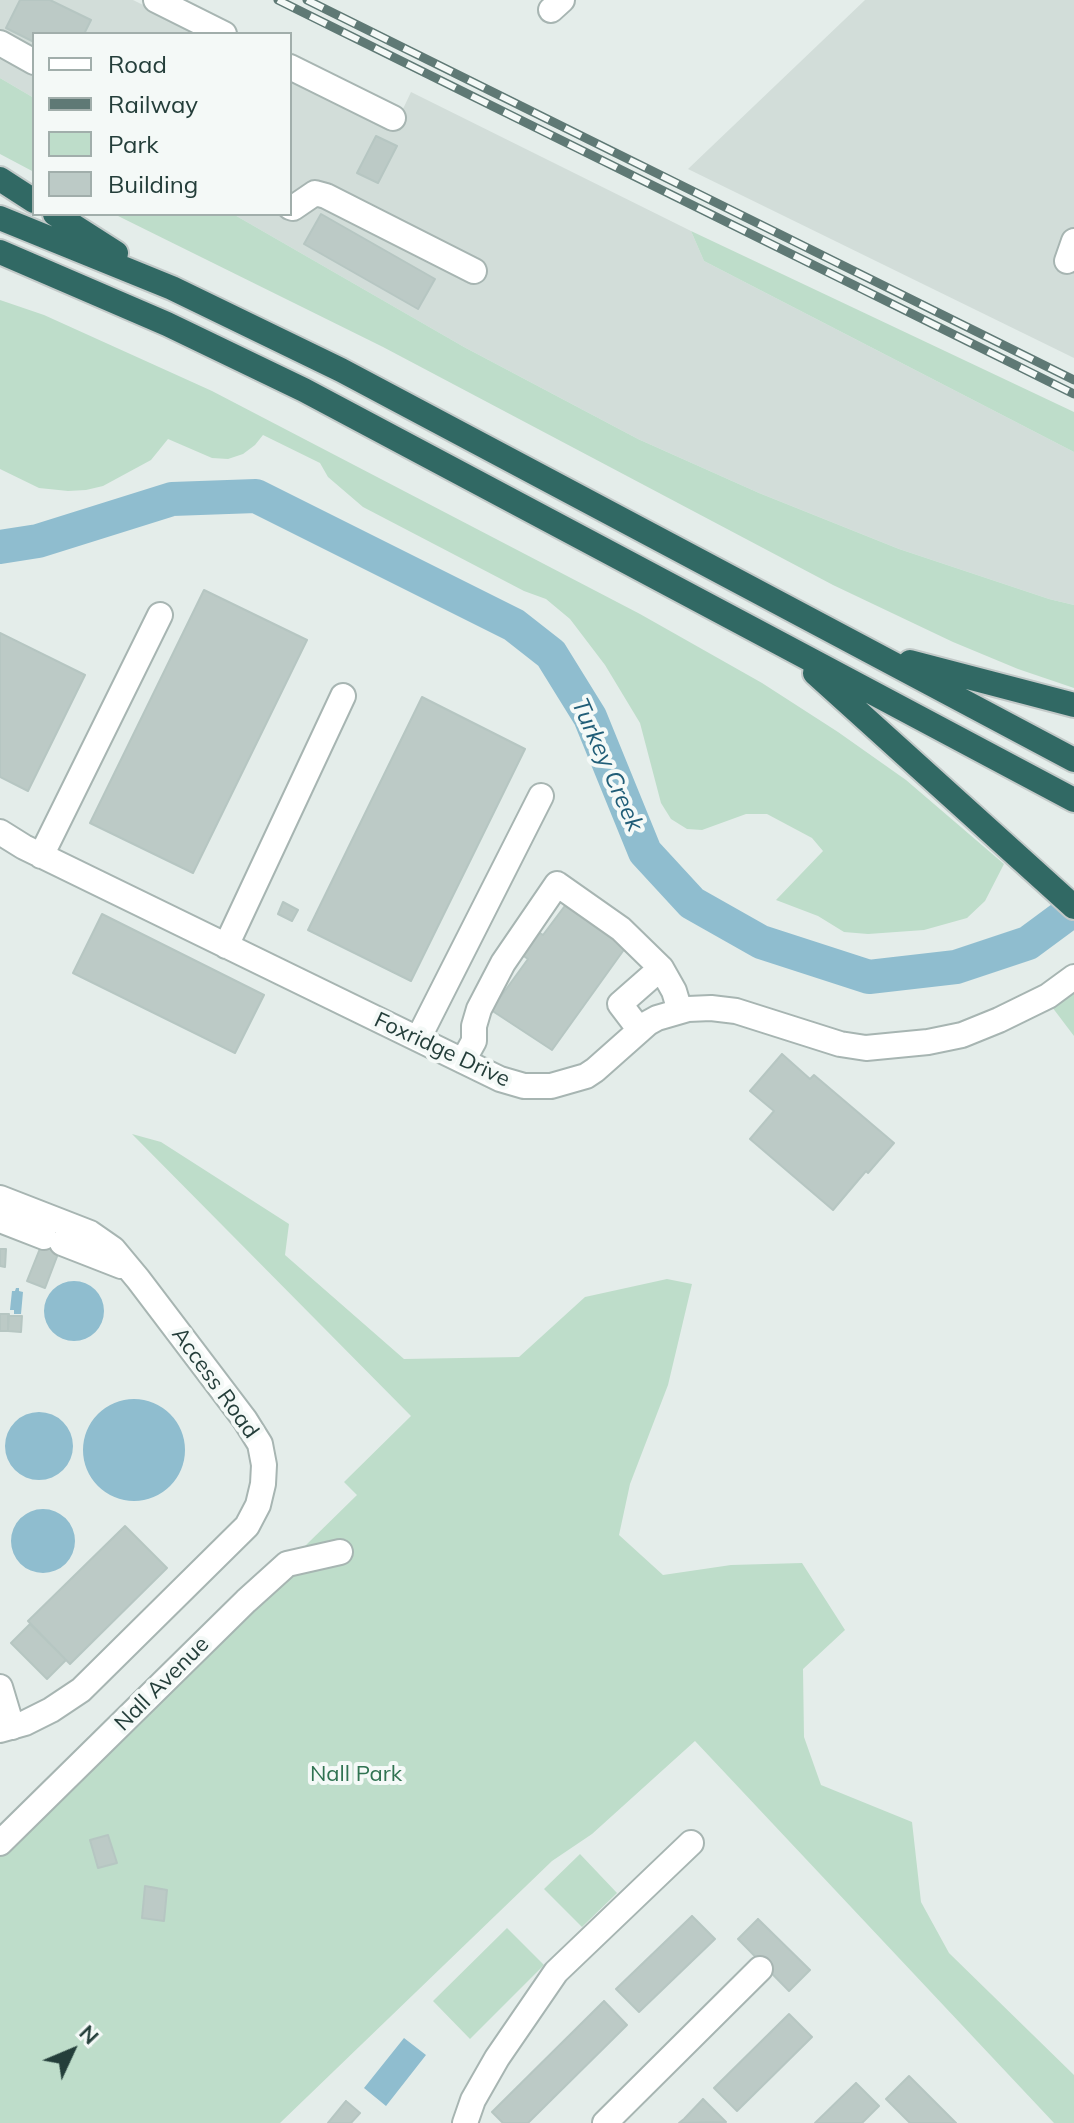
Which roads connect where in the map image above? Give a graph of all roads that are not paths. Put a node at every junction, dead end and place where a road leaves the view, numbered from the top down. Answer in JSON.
{"nodes":[{"id":1,"x":156,"y":0,"type":"edge"},
{"id":2,"x":194,"y":27,"type":"edge"},
{"id":3,"x":215,"y":32,"type":"edge"},
{"id":4,"x":0,"y":43,"type":"edge"},
{"id":5,"x":32,"y":61,"type":"edge"},
{"id":6,"x":292,"y":68,"type":"edge"},
{"id":7,"x":393,"y":118,"type":"dead end"},
{"id":8,"x":0,"y":179,"type":"edge"},
{"id":9,"x":32,"y":200,"type":"edge"},
{"id":10,"x":292,"y":208,"type":"edge"},
{"id":11,"x":58,"y":216,"type":"edge"},
{"id":12,"x":0,"y":218,"type":"edge"},
{"id":13,"x":1,"y":252,"type":"edge"},
{"id":14,"x":474,"y":271,"type":"dead end"},
{"id":15,"x":172,"y":288,"type":"junction"},
{"id":16,"x":160,"y":615,"type":"dead end"},
{"id":17,"x":787,"y":647,"type":"junction"},
{"id":18,"x":865,"y":650,"type":"junction"},
{"id":19,"x":343,"y":696,"type":"dead end"},
{"id":20,"x":1069,"y":704,"type":"edge"},
{"id":21,"x":1074,"y":760,"type":"edge"},
{"id":22,"x":541,"y":796,"type":"dead end"},
{"id":23,"x":1074,"y":800,"type":"edge"},
{"id":24,"x":0,"y":832,"type":"edge"},
{"id":25,"x":41,"y":856,"type":"junction"},
{"id":26,"x":1074,"y":907,"type":"edge"},
{"id":27,"x":226,"y":946,"type":"junction"},
{"id":28,"x":661,"y":968,"type":"junction"},
{"id":29,"x":1074,"y":977,"type":"edge"},
{"id":30,"x":680,"y":1011,"type":"junction"},
{"id":31,"x":639,"y":1029,"type":"junction"},
{"id":32,"x":418,"y":1039,"type":"junction"},
{"id":33,"x":463,"y":1061,"type":"junction"},
{"id":34,"x":0,"y":1198,"type":"edge"},
{"id":35,"x":0,"y":1220,"type":"edge"},
{"id":36,"x":131,"y":1270,"type":"junction"},
{"id":37,"x":340,"y":1552,"type":"dead end"},
{"id":38,"x":0,"y":1687,"type":"edge"},
{"id":39,"x":6,"y":1728,"type":"edge"},
{"id":40,"x":0,"y":1843,"type":"edge"},
{"id":41,"x":691,"y":1843,"type":"dead end"},
{"id":42,"x":760,"y":1969,"type":"dead end"},
{"id":43,"x":465,"y":2123,"type":"edge"},
{"id":44,"x":605,"y":2123,"type":"edge"}],
"edges":[{"from":1,"to":2,"type":"street"},
{"from":2,"to":3,"type":"street"},
{"from":4,"to":5,"type":"street"},
{"from":6,"to":7,"type":"street"},
{"from":8,"to":9,"type":"highway"},
{"from":10,"to":14,"type":"street"},
{"from":11,"to":15,"type":"highway"},
{"from":12,"to":15,"type":"highway"},
{"from":13,"to":17,"type":"highway"},
{"from":15,"to":18,"type":"highway"},
{"from":16,"to":25,"type":"street"},
{"from":17,"to":23,"type":"highway"},
{"from":17,"to":26,"type":"highway"},
{"from":18,"to":20,"type":"highway"},
{"from":18,"to":21,"type":"highway"},
{"from":19,"to":27,"type":"street"},
{"from":22,"to":32,"type":"street"},
{"from":24,"to":25,"type":"street","name":"Foxridge Drive"},
{"from":25,"to":27,"type":"street","name":"Foxridge Drive"},
{"from":27,"to":32,"type":"street","name":"Foxridge Drive"},
{"from":28,"to":30,"type":"street"},
{"from":28,"to":31,"type":"street"},
{"from":28,"to":33,"type":"street"},
{"from":29,"to":30,"type":"street","name":"Foxridge Drive"},
{"from":30,"to":31,"type":"street","name":"Foxridge Drive"},
{"from":31,"to":33,"type":"street","name":"Foxridge Drive"},
{"from":32,"to":33,"type":"street","name":"Foxridge Drive"},
{"from":34,"to":36,"type":"street","name":"Access Road"},
{"from":35,"to":36,"type":"street"},
{"from":36,"to":39,"type":"street","name":"Access Road"},
{"from":37,"to":40,"type":"street","name":"Nall Avenue"},
{"from":38,"to":39,"type":"street"},
{"from":41,"to":43,"type":"street"},
{"from":42,"to":44,"type":"street"}]}
